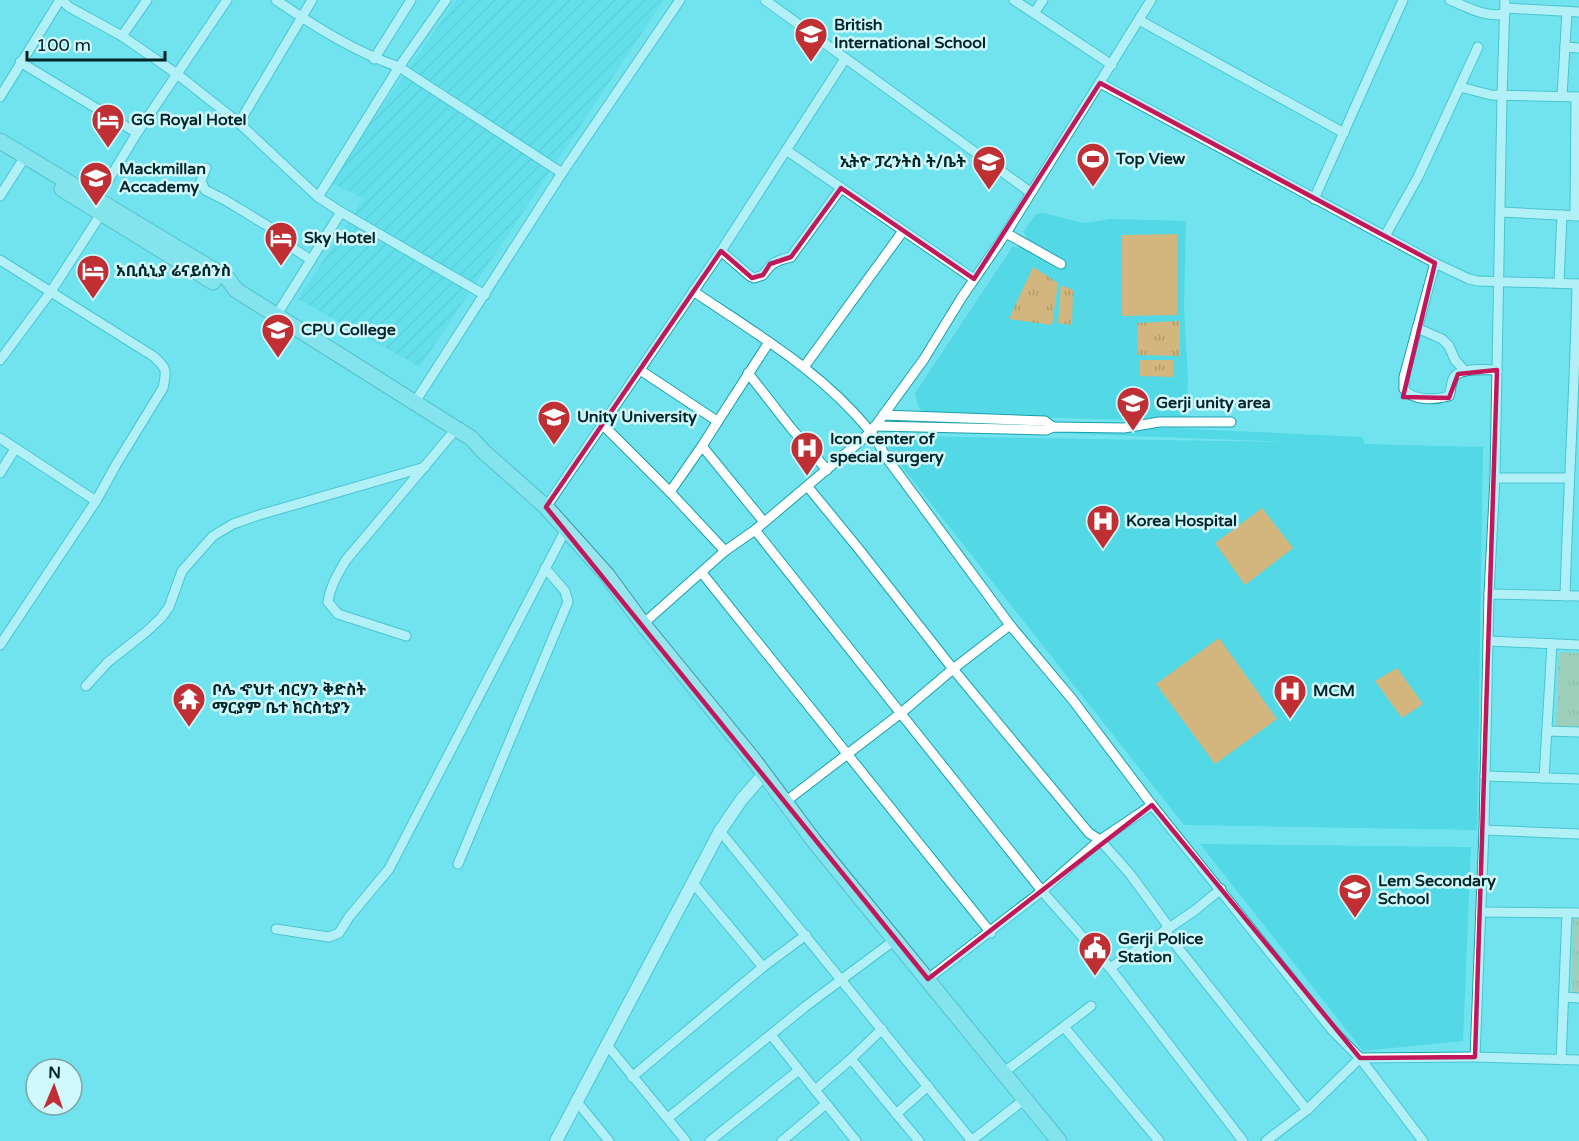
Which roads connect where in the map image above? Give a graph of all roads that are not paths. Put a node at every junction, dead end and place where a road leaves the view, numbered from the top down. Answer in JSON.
{"nodes":[{"id":1,"x":61,"y":0,"type":"edge"},
{"id":2,"x":147,"y":0,"type":"edge"},
{"id":3,"x":227,"y":0,"type":"edge"},
{"id":4,"x":276,"y":0,"type":"edge"},
{"id":5,"x":312,"y":0,"type":"edge"},
{"id":6,"x":411,"y":0,"type":"edge"},
{"id":7,"x":446,"y":0,"type":"edge"},
{"id":8,"x":680,"y":0,"type":"edge"},
{"id":9,"x":765,"y":0,"type":"edge"},
{"id":10,"x":785,"y":0,"type":"edge"},
{"id":11,"x":1014,"y":0,"type":"edge"},
{"id":12,"x":1043,"y":0,"type":"edge"},
{"id":13,"x":1151,"y":0,"type":"edge"},
{"id":14,"x":1403,"y":0,"type":"edge"},
{"id":15,"x":1450,"y":0,"type":"edge"},
{"id":16,"x":1505,"y":7,"type":"edge"},
{"id":17,"x":779,"y":9,"type":"junction"},
{"id":18,"x":1567,"y":12,"type":"junction"},
{"id":19,"x":1579,"y":12,"type":"edge"},
{"id":20,"x":1034,"y":13,"type":"junction"},
{"id":21,"x":301,"y":17,"type":"junction"},
{"id":22,"x":1139,"y":20,"type":"junction"},
{"id":23,"x":122,"y":36,"type":"junction"},
{"id":24,"x":1478,"y":47,"type":"dead end"},
{"id":25,"x":1565,"y":47,"type":"junction"},
{"id":26,"x":1579,"y":48,"type":"edge"},
{"id":27,"x":374,"y":59,"type":"junction"},
{"id":28,"x":845,"y":59,"type":"junction"},
{"id":29,"x":20,"y":62,"type":"junction"},
{"id":30,"x":1112,"y":64,"type":"junction"},
{"id":31,"x":399,"y":67,"type":"junction"},
{"id":32,"x":177,"y":74,"type":"junction"},
{"id":33,"x":1100,"y":83,"type":"junction"},
{"id":34,"x":1460,"y":87,"type":"junction"},
{"id":35,"x":0,"y":96,"type":"edge"},
{"id":36,"x":1502,"y":96,"type":"junction"},
{"id":37,"x":1562,"y":96,"type":"junction"},
{"id":38,"x":1578,"y":97,"type":"edge"},
{"id":39,"x":239,"y":123,"type":"junction"},
{"id":40,"x":137,"y":133,"type":"junction"},
{"id":41,"x":1344,"y":133,"type":"junction"},
{"id":42,"x":0,"y":141,"type":"edge"},
{"id":43,"x":786,"y":150,"type":"junction"},
{"id":44,"x":0,"y":151,"type":"edge"},
{"id":45,"x":21,"y":163,"type":"junction"},
{"id":46,"x":206,"y":168,"type":"dead end"},
{"id":47,"x":562,"y":173,"type":"junction"},
{"id":48,"x":841,"y":188,"type":"junction"},
{"id":49,"x":1030,"y":192,"type":"junction"},
{"id":50,"x":0,"y":196,"type":"edge"},
{"id":51,"x":318,"y":196,"type":"junction"},
{"id":52,"x":1314,"y":199,"type":"junction"},
{"id":53,"x":99,"y":206,"type":"junction"},
{"id":54,"x":341,"y":212,"type":"junction"},
{"id":55,"x":1501,"y":212,"type":"junction"},
{"id":56,"x":1562,"y":215,"type":"junction"},
{"id":57,"x":1577,"y":216,"type":"edge"},
{"id":58,"x":903,"y":231,"type":"junction"},
{"id":59,"x":1006,"y":233,"type":"junction"},
{"id":60,"x":1384,"y":236,"type":"junction"},
{"id":61,"x":721,"y":251,"type":"junction"},
{"id":62,"x":0,"y":260,"type":"edge"},
{"id":63,"x":311,"y":260,"type":"junction"},
{"id":64,"x":1435,"y":263,"type":"junction"},
{"id":65,"x":1061,"y":264,"type":"dead end"},
{"id":66,"x":975,"y":279,"type":"junction"},
{"id":67,"x":1498,"y":281,"type":"junction"},
{"id":68,"x":1559,"y":282,"type":"junction"},
{"id":69,"x":1578,"y":284,"type":"edge"},
{"id":70,"x":693,"y":291,"type":"junction"},
{"id":71,"x":50,"y":293,"type":"junction"},
{"id":72,"x":485,"y":296,"type":"junction"},
{"id":73,"x":276,"y":316,"type":"junction"},
{"id":74,"x":1417,"y":328,"type":"junction"},
{"id":75,"x":769,"y":342,"type":"junction"},
{"id":76,"x":0,"y":360,"type":"edge"},
{"id":77,"x":804,"y":367,"type":"junction"},
{"id":78,"x":640,"y":370,"type":"junction"},
{"id":79,"x":1497,"y":370,"type":"junction"},
{"id":80,"x":1465,"y":371,"type":"junction"},
{"id":81,"x":748,"y":373,"type":"junction"},
{"id":82,"x":415,"y":402,"type":"junction"},
{"id":83,"x":883,"y":415,"type":"junction"},
{"id":84,"x":717,"y":421,"type":"junction"},
{"id":85,"x":1231,"y":422,"type":"dead end"},
{"id":86,"x":602,"y":424,"type":"junction"},
{"id":87,"x":1053,"y":427,"type":"junction"},
{"id":88,"x":456,"y":429,"type":"junction"},
{"id":89,"x":873,"y":429,"type":"junction"},
{"id":90,"x":0,"y":438,"type":"edge"},
{"id":91,"x":702,"y":446,"type":"junction"},
{"id":92,"x":15,"y":448,"type":"junction"},
{"id":93,"x":425,"y":467,"type":"junction"},
{"id":94,"x":828,"y":470,"type":"junction"},
{"id":95,"x":0,"y":473,"type":"edge"},
{"id":96,"x":1495,"y":478,"type":"junction"},
{"id":97,"x":1569,"y":478,"type":"junction"},
{"id":98,"x":807,"y":487,"type":"junction"},
{"id":99,"x":670,"y":492,"type":"junction"},
{"id":100,"x":96,"y":501,"type":"junction"},
{"id":101,"x":546,"y":507,"type":"junction"},
{"id":102,"x":764,"y":522,"type":"junction"},
{"id":103,"x":566,"y":529,"type":"junction"},
{"id":104,"x":755,"y":530,"type":"junction"},
{"id":105,"x":724,"y":551,"type":"junction"},
{"id":106,"x":545,"y":568,"type":"junction"},
{"id":107,"x":702,"y":573,"type":"junction"},
{"id":108,"x":1489,"y":594,"type":"junction"},
{"id":109,"x":1565,"y":596,"type":"junction"},
{"id":110,"x":1579,"y":596,"type":"edge"},
{"id":111,"x":644,"y":624,"type":"junction"},
{"id":112,"x":1010,"y":625,"type":"junction"},
{"id":113,"x":3,"y":634,"type":"edge"},
{"id":114,"x":406,"y":636,"type":"dead end"},
{"id":115,"x":1488,"y":641,"type":"junction"},
{"id":116,"x":1552,"y":644,"type":"junction"},
{"id":117,"x":0,"y":645,"type":"edge"},
{"id":118,"x":1579,"y":645,"type":"edge"},
{"id":119,"x":953,"y":669,"type":"junction"},
{"id":120,"x":86,"y":686,"type":"dead end"},
{"id":121,"x":901,"y":712,"type":"junction"},
{"id":122,"x":1547,"y":731,"type":"junction"},
{"id":123,"x":1579,"y":732,"type":"edge"},
{"id":124,"x":847,"y":752,"type":"junction"},
{"id":125,"x":763,"y":775,"type":"junction"},
{"id":126,"x":1485,"y":776,"type":"junction"},
{"id":127,"x":1544,"y":778,"type":"junction"},
{"id":128,"x":1579,"y":779,"type":"edge"},
{"id":129,"x":785,"y":802,"type":"junction"},
{"id":130,"x":1152,"y":805,"type":"junction"},
{"id":131,"x":1484,"y":830,"type":"junction"},
{"id":132,"x":720,"y":831,"type":"junction"},
{"id":133,"x":1579,"y":834,"type":"edge"},
{"id":134,"x":1100,"y":840,"type":"junction"},
{"id":135,"x":458,"y":864,"type":"dead end"},
{"id":136,"x":693,"y":883,"type":"junction"},
{"id":137,"x":1221,"y":889,"type":"junction"},
{"id":138,"x":1042,"y":891,"type":"junction"},
{"id":139,"x":1481,"y":912,"type":"junction"},
{"id":140,"x":1567,"y":913,"type":"junction"},
{"id":141,"x":1579,"y":913,"type":"edge"},
{"id":142,"x":276,"y":929,"type":"dead end"},
{"id":143,"x":1166,"y":929,"type":"junction"},
{"id":144,"x":991,"y":933,"type":"junction"},
{"id":145,"x":806,"y":935,"type":"junction"},
{"id":146,"x":896,"y":939,"type":"junction"},
{"id":147,"x":763,"y":967,"type":"junction"},
{"id":148,"x":1110,"y":968,"type":"junction"},
{"id":149,"x":841,"y":979,"type":"junction"},
{"id":150,"x":928,"y":979,"type":"junction"},
{"id":151,"x":1564,"y":997,"type":"junction"},
{"id":152,"x":1579,"y":998,"type":"edge"},
{"id":153,"x":1091,"y":1006,"type":"dead end"},
{"id":154,"x":1064,"y":1027,"type":"junction"},
{"id":155,"x":882,"y":1029,"type":"junction"},
{"id":156,"x":771,"y":1035,"type":"junction"},
{"id":157,"x":607,"y":1046,"type":"junction"},
{"id":158,"x":1475,"y":1057,"type":"junction"},
{"id":159,"x":1360,"y":1058,"type":"junction"},
{"id":160,"x":851,"y":1059,"type":"junction"},
{"id":161,"x":1561,"y":1060,"type":"junction"},
{"id":162,"x":1579,"y":1060,"type":"edge"},
{"id":163,"x":799,"y":1070,"type":"junction"},
{"id":164,"x":1003,"y":1073,"type":"junction"},
{"id":165,"x":632,"y":1077,"type":"junction"},
{"id":166,"x":928,"y":1086,"type":"junction"},
{"id":167,"x":815,"y":1090,"type":"junction"},
{"id":168,"x":1025,"y":1099,"type":"junction"},
{"id":169,"x":578,"y":1103,"type":"junction"},
{"id":170,"x":826,"y":1104,"type":"junction"},
{"id":171,"x":1307,"y":1110,"type":"junction"},
{"id":172,"x":896,"y":1113,"type":"junction"},
{"id":173,"x":668,"y":1118,"type":"junction"},
{"id":174,"x":854,"y":1140,"type":"edge"},
{"id":175,"x":556,"y":1141,"type":"edge"},
{"id":176,"x":609,"y":1141,"type":"edge"},
{"id":177,"x":686,"y":1141,"type":"edge"},
{"id":178,"x":710,"y":1141,"type":"edge"},
{"id":179,"x":782,"y":1141,"type":"edge"},
{"id":180,"x":919,"y":1141,"type":"edge"},
{"id":181,"x":972,"y":1141,"type":"edge"},
{"id":182,"x":1059,"y":1141,"type":"edge"},
{"id":183,"x":1159,"y":1141,"type":"edge"},
{"id":184,"x":1243,"y":1141,"type":"edge"},
{"id":185,"x":1266,"y":1141,"type":"edge"},
{"id":186,"x":1423,"y":1141,"type":"edge"}],
"edges":[{"from":1,"to":23,"type":"street"},
{"from":1,"to":29,"type":"street"},
{"from":2,"to":23,"type":"street"},
{"from":3,"to":32,"type":"street"},
{"from":4,"to":21,"type":"street"},
{"from":5,"to":21,"type":"street"},
{"from":6,"to":27,"type":"street"},
{"from":7,"to":31,"type":"street"},
{"from":8,"to":47,"type":"street"},
{"from":9,"to":17,"type":"street"},
{"from":10,"to":17,"type":"street"},
{"from":11,"to":20,"type":"street"},
{"from":12,"to":20,"type":"street"},
{"from":13,"to":22,"type":"street"},
{"from":14,"to":41,"type":"street"},
{"from":15,"to":16,"type":"street"},
{"from":16,"to":18,"type":"street"},
{"from":16,"to":36,"type":"street"},
{"from":17,"to":28,"type":"street"},
{"from":18,"to":19,"type":"street"},
{"from":18,"to":25,"type":"street"},
{"from":20,"to":30,"type":"street"},
{"from":21,"to":27,"type":"street"},
{"from":21,"to":39,"type":"street"},
{"from":22,"to":30,"type":"street"},
{"from":22,"to":41,"type":"street"},
{"from":23,"to":32,"type":"street"},
{"from":24,"to":34,"type":"street"},
{"from":25,"to":26,"type":"street"},
{"from":25,"to":37,"type":"street"},
{"from":27,"to":31,"type":"street"},
{"from":28,"to":43,"type":"street"},
{"from":28,"to":49,"type":"street"},
{"from":29,"to":35,"type":"street"},
{"from":29,"to":40,"type":"street"},
{"from":30,"to":33,"type":"street"},
{"from":31,"to":47,"type":"street"},
{"from":31,"to":51,"type":"street"},
{"from":32,"to":39,"type":"street"},
{"from":32,"to":40,"type":"street"},
{"from":33,"to":49,"type":"street"},
{"from":33,"to":52,"type":"street"},
{"from":34,"to":36,"type":"street"},
{"from":34,"to":60,"type":"street"},
{"from":36,"to":37,"type":"street"},
{"from":36,"to":55,"type":"street"},
{"from":37,"to":38,"type":"street"},
{"from":38,"to":57,"type":"street"},
{"from":39,"to":51,"type":"street"},
{"from":40,"to":53,"type":"street"},
{"from":41,"to":52,"type":"street"},
{"from":42,"to":53,"type":"main road"},
{"from":43,"to":48,"type":"street"},
{"from":43,"to":61,"type":"street"},
{"from":44,"to":45,"type":"main road"},
{"from":45,"to":50,"type":"street"},
{"from":45,"to":53,"type":"main road"},
{"from":46,"to":63,"type":"street"},
{"from":47,"to":72,"type":"street"},
{"from":48,"to":58,"type":"street"},
{"from":48,"to":61,"type":"street"},
{"from":49,"to":59,"type":"street"},
{"from":51,"to":54,"type":"street"},
{"from":52,"to":60,"type":"street"},
{"from":53,"to":71,"type":"street"},
{"from":53,"to":73,"type":"main road"},
{"from":54,"to":63,"type":"street"},
{"from":54,"to":72,"type":"street"},
{"from":55,"to":56,"type":"street"},
{"from":55,"to":67,"type":"street"},
{"from":56,"to":57,"type":"street"},
{"from":56,"to":68,"type":"street"},
{"from":58,"to":66,"type":"street"},
{"from":58,"to":77,"type":"street"},
{"from":59,"to":65,"type":"street"},
{"from":59,"to":66,"type":"street"},
{"from":60,"to":64,"type":"street"},
{"from":61,"to":70,"type":"street"},
{"from":62,"to":71,"type":"street"},
{"from":63,"to":73,"type":"street"},
{"from":64,"to":67,"type":"street"},
{"from":64,"to":74,"type":"street"},
{"from":66,"to":83,"type":"street"},
{"from":67,"to":68,"type":"street"},
{"from":67,"to":79,"type":"street"},
{"from":68,"to":69,"type":"street"},
{"from":69,"to":97,"type":"street"},
{"from":70,"to":75,"type":"street"},
{"from":70,"to":78,"type":"street"},
{"from":71,"to":76,"type":"street"},
{"from":71,"to":100,"type":"street"},
{"from":72,"to":82,"type":"street"},
{"from":73,"to":82,"type":"main road"},
{"from":74,"to":80,"type":"street"},
{"from":74,"to":80,"type":"street"},
{"from":75,"to":77,"type":"street"},
{"from":75,"to":81,"type":"street"},
{"from":77,"to":89,"type":"street"},
{"from":78,"to":84,"type":"street"},
{"from":78,"to":86,"type":"street"},
{"from":79,"to":80,"type":"street"},
{"from":79,"to":96,"type":"street"},
{"from":81,"to":84,"type":"street"},
{"from":81,"to":94,"type":"street"},
{"from":82,"to":88,"type":"main road"},
{"from":83,"to":87,"type":"street"},
{"from":83,"to":89,"type":"street"},
{"from":84,"to":91,"type":"street"},
{"from":85,"to":87,"type":"street"},
{"from":86,"to":99,"type":"street"},
{"from":86,"to":101,"type":"street"},
{"from":87,"to":89,"type":"street"},
{"from":88,"to":93,"type":"street"},
{"from":88,"to":101,"type":"main road"},
{"from":89,"to":94,"type":"street"},
{"from":89,"to":112,"type":"street"},
{"from":90,"to":92,"type":"street"},
{"from":91,"to":99,"type":"street"},
{"from":91,"to":102,"type":"street"},
{"from":92,"to":95,"type":"street"},
{"from":92,"to":100,"type":"street"},
{"from":93,"to":114,"type":"street"},
{"from":93,"to":120,"type":"street"},
{"from":94,"to":98,"type":"street"},
{"from":96,"to":97,"type":"street"},
{"from":96,"to":108,"type":"street"},
{"from":97,"to":109,"type":"street"},
{"from":98,"to":102,"type":"street"},
{"from":98,"to":119,"type":"street"},
{"from":99,"to":105,"type":"street"},
{"from":100,"to":113,"type":"street"},
{"from":101,"to":103,"type":"main road"},
{"from":102,"to":104,"type":"street"},
{"from":103,"to":106,"type":"street"},
{"from":103,"to":111,"type":"main road"},
{"from":104,"to":105,"type":"street"},
{"from":104,"to":121,"type":"street"},
{"from":105,"to":107,"type":"street"},
{"from":106,"to":135,"type":"street"},
{"from":106,"to":142,"type":"street"},
{"from":107,"to":111,"type":"street"},
{"from":107,"to":124,"type":"street"},
{"from":108,"to":109,"type":"street"},
{"from":108,"to":115,"type":"street"},
{"from":109,"to":110,"type":"street"},
{"from":111,"to":125,"type":"main road"},
{"from":112,"to":119,"type":"street"},
{"from":112,"to":130,"type":"street"},
{"from":113,"to":117,"type":"street"},
{"from":115,"to":116,"type":"street"},
{"from":115,"to":126,"type":"street"},
{"from":116,"to":118,"type":"street"},
{"from":116,"to":122,"type":"street"},
{"from":119,"to":121,"type":"street"},
{"from":119,"to":134,"type":"street"},
{"from":121,"to":124,"type":"street"},
{"from":121,"to":138,"type":"street"},
{"from":122,"to":123,"type":"street"},
{"from":122,"to":127,"type":"street"},
{"from":124,"to":129,"type":"street"},
{"from":124,"to":144,"type":"street"},
{"from":125,"to":129,"type":"main road"},
{"from":125,"to":132,"type":"street"},
{"from":126,"to":127,"type":"street"},
{"from":126,"to":131,"type":"street"},
{"from":127,"to":128,"type":"street"},
{"from":129,"to":146,"type":"main road"},
{"from":130,"to":134,"type":"street"},
{"from":130,"to":137,"type":"street"},
{"from":131,"to":133,"type":"street"},
{"from":131,"to":139,"type":"street"},
{"from":132,"to":136,"type":"street"},
{"from":132,"to":145,"type":"street"},
{"from":134,"to":138,"type":"street"},
{"from":134,"to":143,"type":"street"},
{"from":136,"to":147,"type":"street"},
{"from":136,"to":157,"type":"street"},
{"from":137,"to":143,"type":"street"},
{"from":137,"to":159,"type":"street"},
{"from":138,"to":144,"type":"street"},
{"from":138,"to":148,"type":"street"},
{"from":139,"to":140,"type":"street"},
{"from":139,"to":158,"type":"street"},
{"from":140,"to":141,"type":"street"},
{"from":140,"to":151,"type":"street"},
{"from":143,"to":148,"type":"street"},
{"from":143,"to":171,"type":"street"},
{"from":144,"to":150,"type":"street"},
{"from":145,"to":147,"type":"street"},
{"from":145,"to":149,"type":"street"},
{"from":146,"to":149,"type":"street"},
{"from":146,"to":150,"type":"main road"},
{"from":147,"to":165,"type":"street"},
{"from":148,"to":184,"type":"street"},
{"from":149,"to":155,"type":"street"},
{"from":149,"to":156,"type":"street"},
{"from":150,"to":164,"type":"main road"},
{"from":151,"to":152,"type":"street"},
{"from":151,"to":161,"type":"street"},
{"from":153,"to":154,"type":"street"},
{"from":154,"to":164,"type":"street"},
{"from":154,"to":183,"type":"street"},
{"from":155,"to":160,"type":"street"},
{"from":155,"to":166,"type":"street"},
{"from":156,"to":163,"type":"street"},
{"from":156,"to":173,"type":"street"},
{"from":157,"to":165,"type":"street"},
{"from":157,"to":169,"type":"street"},
{"from":158,"to":159,"type":"street"},
{"from":158,"to":161,"type":"street"},
{"from":159,"to":171,"type":"street"},
{"from":159,"to":186,"type":"street"},
{"from":160,"to":167,"type":"street"},
{"from":160,"to":172,"type":"street"},
{"from":161,"to":162,"type":"street"},
{"from":163,"to":167,"type":"street"},
{"from":163,"to":178,"type":"street"},
{"from":164,"to":168,"type":"main road"},
{"from":165,"to":173,"type":"street"},
{"from":166,"to":172,"type":"street"},
{"from":166,"to":181,"type":"street"},
{"from":167,"to":170,"type":"street"},
{"from":168,"to":181,"type":"street"},
{"from":168,"to":182,"type":"main road"},
{"from":169,"to":175,"type":"street"},
{"from":169,"to":176,"type":"street"},
{"from":170,"to":174,"type":"street"},
{"from":170,"to":179,"type":"street"},
{"from":171,"to":185,"type":"street"},
{"from":172,"to":180,"type":"street"},
{"from":173,"to":177,"type":"street"}]}
